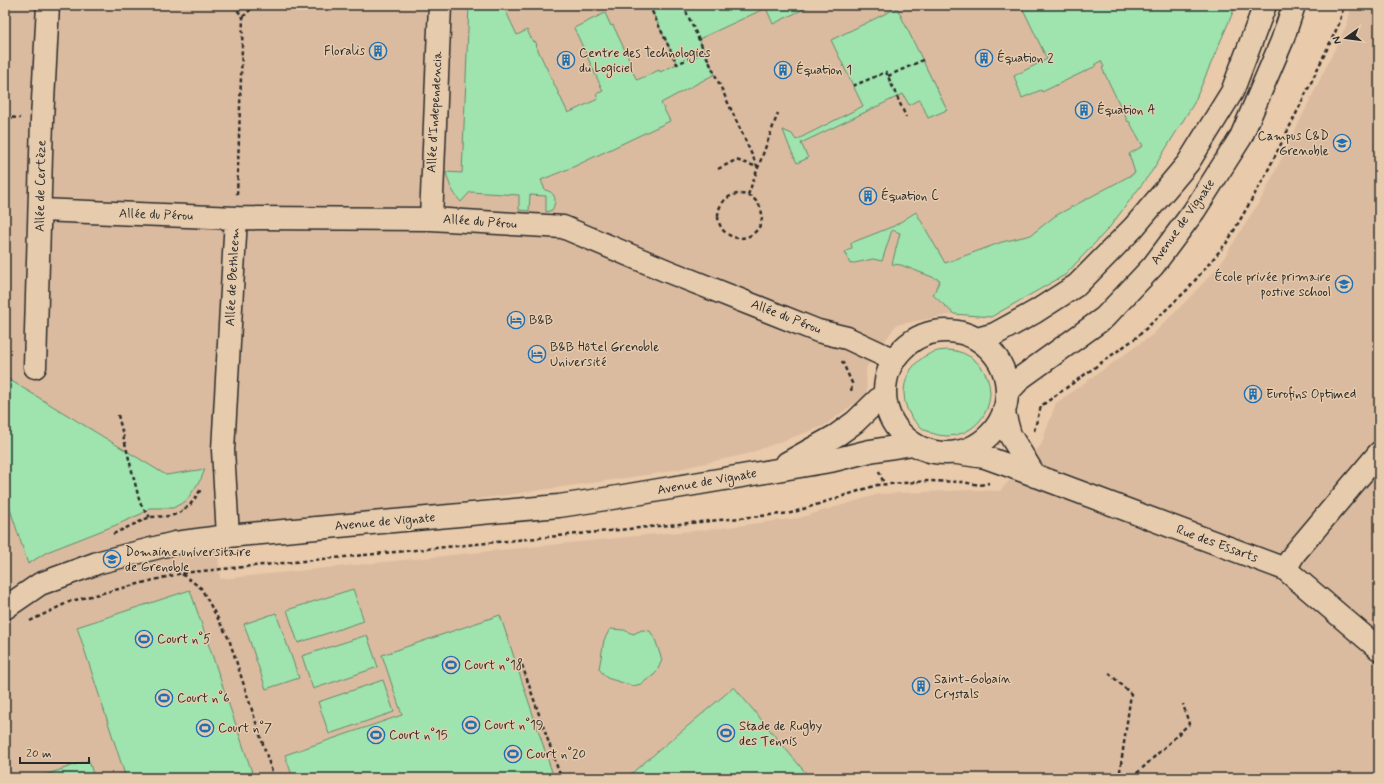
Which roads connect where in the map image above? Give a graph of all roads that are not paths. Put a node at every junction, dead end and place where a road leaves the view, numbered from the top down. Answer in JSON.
{"nodes":[{"id":1,"x":48,"y":5,"type":"edge"},
{"id":2,"x":440,"y":5,"type":"edge"},
{"id":3,"x":1265,"y":5,"type":"edge"},
{"id":4,"x":1294,"y":5,"type":"edge"},
{"id":5,"x":40,"y":210,"type":"junction"},
{"id":6,"x":236,"y":218,"type":"junction"},
{"id":7,"x":431,"y":219,"type":"junction"},
{"id":8,"x":977,"y":339,"type":"junction"},
{"id":9,"x":894,"y":360,"type":"junction"},
{"id":10,"x":35,"y":367,"type":"dead end"},
{"id":11,"x":1008,"y":392,"type":"junction"},
{"id":12,"x":885,"y":393,"type":"junction"},
{"id":13,"x":1004,"y":413,"type":"junction"},
{"id":14,"x":913,"y":444,"type":"junction"},
{"id":15,"x":957,"y":453,"type":"junction"},
{"id":16,"x":1379,"y":453,"type":"edge"},
{"id":17,"x":777,"y":470,"type":"junction"},
{"id":18,"x":1035,"y":476,"type":"junction"},
{"id":19,"x":228,"y":536,"type":"junction"},
{"id":20,"x":1285,"y":569,"type":"junction"},
{"id":21,"x":5,"y":608,"type":"edge"},
{"id":22,"x":1379,"y":649,"type":"edge"}],
"edges":[{"from":1,"to":5,"type":"street","name":"Allée de Certèze"},
{"from":2,"to":7,"type":"street","name":"Allée d'Independencia"},
{"from":3,"to":8,"type":"street"},
{"from":4,"to":11,"type":"street","name":"Avenue de Vignate"},
{"from":5,"to":6,"type":"street","name":"Allée du Pérou"},
{"from":5,"to":10,"type":"street","name":"Allée de Certèze"},
{"from":6,"to":7,"type":"street","name":"Allée du Pérou"},
{"from":6,"to":19,"type":"street","name":"Allée de Bethleem"},
{"from":7,"to":9,"type":"street","name":"Allée du Pérou"},
{"from":8,"to":9,"type":"street"},
{"from":8,"to":11,"type":"street"},
{"from":9,"to":12,"type":"street"},
{"from":11,"to":13,"type":"street"},
{"from":12,"to":14,"type":"street"},
{"from":12,"to":17,"type":"street","name":"Avenue de Vignate"},
{"from":13,"to":15,"type":"street"},
{"from":13,"to":18,"type":"street"},
{"from":14,"to":15,"type":"street"},
{"from":14,"to":17,"type":"street","name":"Avenue de Vignate"},
{"from":15,"to":18,"type":"street","name":"Rue des Essarts"},
{"from":16,"to":20,"type":"street"},
{"from":17,"to":19,"type":"street","name":"Avenue de Vignate"},
{"from":18,"to":20,"type":"street","name":"Rue des Essarts"},
{"from":19,"to":21,"type":"street","name":"Avenue de Vignate"},
{"from":20,"to":22,"type":"street","name":"Rue des Essarts"}]}
